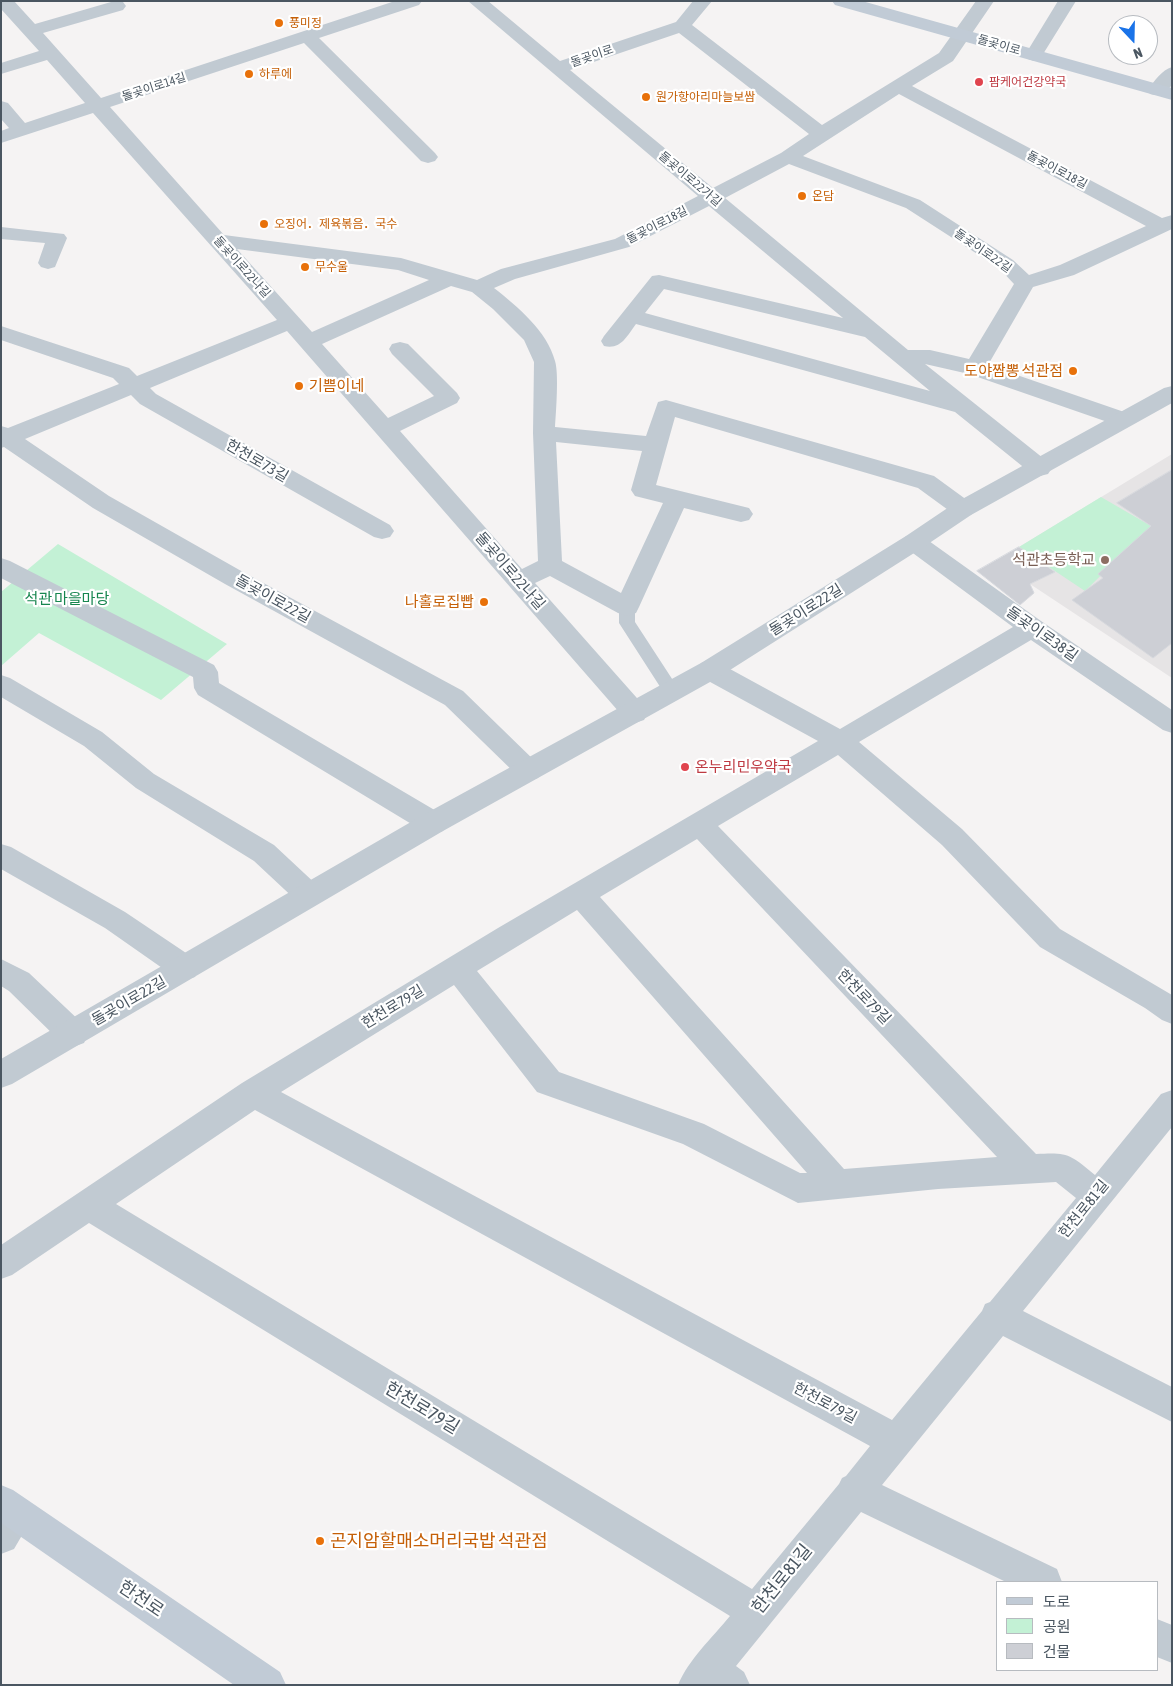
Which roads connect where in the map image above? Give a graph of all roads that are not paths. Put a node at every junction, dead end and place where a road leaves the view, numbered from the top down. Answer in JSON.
{"nodes":[{"id":1,"x":4,"y":1,"type":"edge"},
{"id":2,"x":413,"y":1,"type":"edge"},
{"id":3,"x":477,"y":1,"type":"edge"},
{"id":4,"x":703,"y":1,"type":"edge"},
{"id":5,"x":840,"y":1,"type":"edge"},
{"id":6,"x":985,"y":1,"type":"edge"},
{"id":7,"x":1067,"y":1,"type":"edge"},
{"id":8,"x":117,"y":6,"type":"dead end"},
{"id":9,"x":682,"y":26,"type":"junction"},
{"id":10,"x":31,"y":31,"type":"junction"},
{"id":11,"x":962,"y":35,"type":"junction"},
{"id":12,"x":307,"y":36,"type":"junction"},
{"id":13,"x":51,"y":53,"type":"junction"},
{"id":14,"x":1034,"y":55,"type":"junction"},
{"id":15,"x":557,"y":68,"type":"junction"},
{"id":16,"x":1,"y":69,"type":"edge"},
{"id":17,"x":1172,"y":73,"type":"edge"},
{"id":18,"x":899,"y":86,"type":"junction"},
{"id":19,"x":1165,"y":92,"type":"edge"},
{"id":20,"x":99,"y":106,"type":"junction"},
{"id":21,"x":1,"y":107,"type":"edge"},
{"id":22,"x":21,"y":130,"type":"junction"},
{"id":23,"x":822,"y":134,"type":"junction"},
{"id":24,"x":1,"y":137,"type":"edge"},
{"id":25,"x":428,"y":157,"type":"dead end"},
{"id":26,"x":788,"y":157,"type":"junction"},
{"id":27,"x":711,"y":197,"type":"junction"},
{"id":28,"x":1167,"y":224,"type":"edge"},
{"id":29,"x":1,"y":233,"type":"edge"},
{"id":30,"x":218,"y":240,"type":"junction"},
{"id":31,"x":48,"y":263,"type":"dead end"},
{"id":32,"x":450,"y":279,"type":"junction"},
{"id":33,"x":1025,"y":283,"type":"junction"},
{"id":34,"x":479,"y":287,"type":"junction"},
{"id":35,"x":630,"y":316,"type":"junction"},
{"id":36,"x":291,"y":322,"type":"junction"},
{"id":37,"x":871,"y":331,"type":"junction"},
{"id":38,"x":1,"y":333,"type":"edge"},
{"id":39,"x":308,"y":342,"type":"junction"},
{"id":40,"x":612,"y":342,"type":"dead end"},
{"id":41,"x":400,"y":350,"type":"dead end"},
{"id":42,"x":903,"y":357,"type":"junction"},
{"id":43,"x":976,"y":368,"type":"junction"},
{"id":44,"x":135,"y":386,"type":"junction"},
{"id":45,"x":1172,"y":393,"type":"edge"},
{"id":46,"x":963,"y":407,"type":"junction"},
{"id":47,"x":1122,"y":419,"type":"junction"},
{"id":48,"x":385,"y":429,"type":"junction"},
{"id":49,"x":544,"y":433,"type":"junction"},
{"id":50,"x":3,"y":437,"type":"edge"},
{"id":51,"x":655,"y":445,"type":"junction"},
{"id":52,"x":1040,"y":468,"type":"junction"},
{"id":53,"x":677,"y":498,"type":"junction"},
{"id":54,"x":963,"y":509,"type":"junction"},
{"id":55,"x":741,"y":514,"type":"dead end"},
{"id":56,"x":382,"y":532,"type":"dead end"},
{"id":57,"x":914,"y":542,"type":"junction"},
{"id":58,"x":550,"y":565,"type":"junction"},
{"id":59,"x":1,"y":568,"type":"edge"},
{"id":60,"x":519,"y":581,"type":"junction"},
{"id":61,"x":627,"y":607,"type":"junction"},
{"id":62,"x":1032,"y":628,"type":"junction"},
{"id":63,"x":710,"y":670,"type":"junction"},
{"id":64,"x":1,"y":685,"type":"edge"},
{"id":65,"x":672,"y":692,"type":"junction"},
{"id":66,"x":635,"y":713,"type":"junction"},
{"id":67,"x":1172,"y":723,"type":"edge"},
{"id":68,"x":840,"y":741,"type":"junction"},
{"id":69,"x":529,"y":771,"type":"junction"},
{"id":70,"x":433,"y":823,"type":"junction"},
{"id":71,"x":699,"y":824,"type":"junction"},
{"id":72,"x":1,"y":855,"type":"edge"},
{"id":73,"x":580,"y":894,"type":"junction"},
{"id":74,"x":309,"y":895,"type":"junction"},
{"id":75,"x":185,"y":968,"type":"junction"},
{"id":76,"x":457,"y":968,"type":"junction"},
{"id":77,"x":1,"y":971,"type":"edge"},
{"id":78,"x":1172,"y":1011,"type":"edge"},
{"id":79,"x":73,"y":1034,"type":"junction"},
{"id":80,"x":1,"y":1076,"type":"edge"},
{"id":81,"x":254,"y":1094,"type":"junction"},
{"id":82,"x":1172,"y":1104,"type":"edge"},
{"id":83,"x":1158,"y":1133,"type":"edge"},
{"id":84,"x":1029,"y":1169,"type":"junction"},
{"id":85,"x":838,"y":1185,"type":"junction"},
{"id":86,"x":1096,"y":1195,"type":"junction"},
{"id":87,"x":89,"y":1205,"type":"junction"},
{"id":88,"x":1,"y":1264,"type":"edge"},
{"id":89,"x":997,"y":1316,"type":"junction"},
{"id":90,"x":1172,"y":1404,"type":"edge"},
{"id":91,"x":894,"y":1441,"type":"junction"},
{"id":92,"x":854,"y":1490,"type":"junction"},
{"id":93,"x":6,"y":1517,"type":"edge"},
{"id":94,"x":1042,"y":1581,"type":"edge"},
{"id":95,"x":756,"y":1611,"type":"junction"},
{"id":96,"x":1158,"y":1638,"type":"edge"},
{"id":97,"x":1172,"y":1645,"type":"edge"},
{"id":98,"x":712,"y":1679,"type":"edge"},
{"id":99,"x":267,"y":1685,"type":"edge"}],
"edges":[{"from":1,"to":10,"type":"street","name":"돌곶이로22나길"},
{"from":2,"to":12,"type":"street","name":"돌곶이로14길"},
{"from":3,"to":15,"type":"street","name":"돌곶이로22가길"},
{"from":4,"to":9,"type":"street"},
{"from":5,"to":11,"type":"main road","name":"돌곶이로"},
{"from":6,"to":11,"type":"street","name":"돌곶이로18길"},
{"from":7,"to":14,"type":"street"},
{"from":8,"to":10,"type":"street"},
{"from":9,"to":15,"type":"street","name":"돌곶이로"},
{"from":9,"to":23,"type":"street"},
{"from":10,"to":13,"type":"street","name":"돌곶이로22나길"},
{"from":11,"to":14,"type":"main road","name":"돌곶이로"},
{"from":11,"to":18,"type":"street","name":"돌곶이로18길"},
{"from":12,"to":20,"type":"street","name":"돌곶이로14길"},
{"from":12,"to":25,"type":"street"},
{"from":13,"to":16,"type":"street"},
{"from":13,"to":20,"type":"street","name":"돌곶이로22나길"},
{"from":14,"to":19,"type":"main road","name":"돌곶이로"},
{"from":15,"to":27,"type":"street","name":"돌곶이로22가길"},
{"from":17,"to":19,"type":"street","name":"돌곶이로"},
{"from":18,"to":23,"type":"street","name":"돌곶이로18길"},
{"from":18,"to":28,"type":"street","name":"돌곶이로18길"},
{"from":20,"to":22,"type":"street","name":"돌곶이로14길"},
{"from":20,"to":30,"type":"street","name":"돌곶이로22나길"},
{"from":21,"to":22,"type":"street"},
{"from":22,"to":24,"type":"street","name":"돌곶이로14길"},
{"from":23,"to":26,"type":"street","name":"돌곶이로18길"},
{"from":26,"to":27,"type":"street","name":"돌곶이로18길"},
{"from":26,"to":33,"type":"street","name":"돌곶이로22길"},
{"from":27,"to":34,"type":"street","name":"돌곶이로18길"},
{"from":27,"to":37,"type":"street","name":"돌곶이로22가길"},
{"from":28,"to":33,"type":"street"},
{"from":29,"to":31,"type":"street"},
{"from":30,"to":32,"type":"street"},
{"from":30,"to":36,"type":"street","name":"돌곶이로22나길"},
{"from":32,"to":34,"type":"street"},
{"from":32,"to":39,"type":"street"},
{"from":33,"to":43,"type":"street","name":"돌곶이로22길"},
{"from":34,"to":49,"type":"street"},
{"from":35,"to":37,"type":"street"},
{"from":35,"to":40,"type":"street"},
{"from":35,"to":46,"type":"street","name":"돌곶이로22가길"},
{"from":36,"to":39,"type":"street","name":"돌곶이로22나길"},
{"from":36,"to":44,"type":"street"},
{"from":37,"to":42,"type":"street","name":"돌곶이로22가길"},
{"from":38,"to":44,"type":"street"},
{"from":39,"to":48,"type":"street","name":"돌곶이로22나길"},
{"from":41,"to":48,"type":"street"},
{"from":42,"to":43,"type":"street"},
{"from":42,"to":46,"type":"street","name":"돌곶이로22가길"},
{"from":43,"to":47,"type":"street"},
{"from":44,"to":50,"type":"street"},
{"from":44,"to":56,"type":"street","name":"한천로73길"},
{"from":45,"to":47,"type":"street","name":"돌곶이로22길"},
{"from":46,"to":52,"type":"street","name":"돌곶이로22가길"},
{"from":47,"to":52,"type":"street","name":"돌곶이로22길"},
{"from":48,"to":60,"type":"street","name":"돌곶이로22나길"},
{"from":49,"to":51,"type":"street"},
{"from":49,"to":58,"type":"street"},
{"from":50,"to":69,"type":"street","name":"돌곶이로22길"},
{"from":51,"to":53,"type":"street"},
{"from":51,"to":54,"type":"street"},
{"from":52,"to":54,"type":"street","name":"돌곶이로22길"},
{"from":53,"to":55,"type":"street"},
{"from":53,"to":61,"type":"street"},
{"from":54,"to":57,"type":"street","name":"돌곶이로22길"},
{"from":57,"to":62,"type":"street","name":"돌곶이로38길"},
{"from":57,"to":63,"type":"street","name":"돌곶이로22길"},
{"from":58,"to":60,"type":"street"},
{"from":58,"to":61,"type":"street"},
{"from":59,"to":70,"type":"street"},
{"from":60,"to":66,"type":"street","name":"돌곶이로22나길"},
{"from":61,"to":65,"type":"lane"},
{"from":62,"to":67,"type":"street","name":"돌곶이로38길"},
{"from":62,"to":68,"type":"street","name":"한천로79길"},
{"from":63,"to":65,"type":"street","name":"돌곶이로22길"},
{"from":63,"to":68,"type":"street"},
{"from":64,"to":74,"type":"street"},
{"from":65,"to":66,"type":"street","name":"돌곶이로22길"},
{"from":66,"to":69,"type":"street","name":"돌곶이로22길"},
{"from":68,"to":71,"type":"street","name":"한천로79길"},
{"from":68,"to":78,"type":"street"},
{"from":69,"to":70,"type":"street","name":"돌곶이로22길"},
{"from":70,"to":74,"type":"street","name":"돌곶이로22길"},
{"from":71,"to":73,"type":"street","name":"한천로79길"},
{"from":71,"to":84,"type":"street","name":"한천로79길"},
{"from":72,"to":75,"type":"street","name":"돌곶이로22길"},
{"from":73,"to":76,"type":"street","name":"한천로79길"},
{"from":73,"to":85,"type":"street"},
{"from":74,"to":75,"type":"street","name":"돌곶이로22길"},
{"from":75,"to":79,"type":"street","name":"돌곶이로22길"},
{"from":76,"to":81,"type":"street","name":"한천로79길"},
{"from":76,"to":85,"type":"street"},
{"from":77,"to":79,"type":"street"},
{"from":79,"to":80,"type":"street","name":"돌곶이로22길"},
{"from":81,"to":87,"type":"street","name":"한천로79길"},
{"from":81,"to":91,"type":"street","name":"한천로79길"},
{"from":82,"to":83,"type":"street","name":"한천로81길"},
{"from":83,"to":86,"type":"street","name":"한천로81길"},
{"from":84,"to":85,"type":"street"},
{"from":84,"to":86,"type":"street"},
{"from":86,"to":89,"type":"street","name":"한천로81길"},
{"from":87,"to":88,"type":"street","name":"한천로79길"},
{"from":87,"to":95,"type":"street","name":"한천로79길"},
{"from":89,"to":90,"type":"street"},
{"from":89,"to":91,"type":"street","name":"한천로81길"},
{"from":91,"to":92,"type":"street","name":"한천로81길"},
{"from":92,"to":94,"type":"street"},
{"from":92,"to":95,"type":"street","name":"한천로81길"},
{"from":93,"to":99,"type":"main road","name":"한천로"},
{"from":95,"to":98,"type":"street","name":"한천로81길"},
{"from":96,"to":97,"type":"street"}]}
